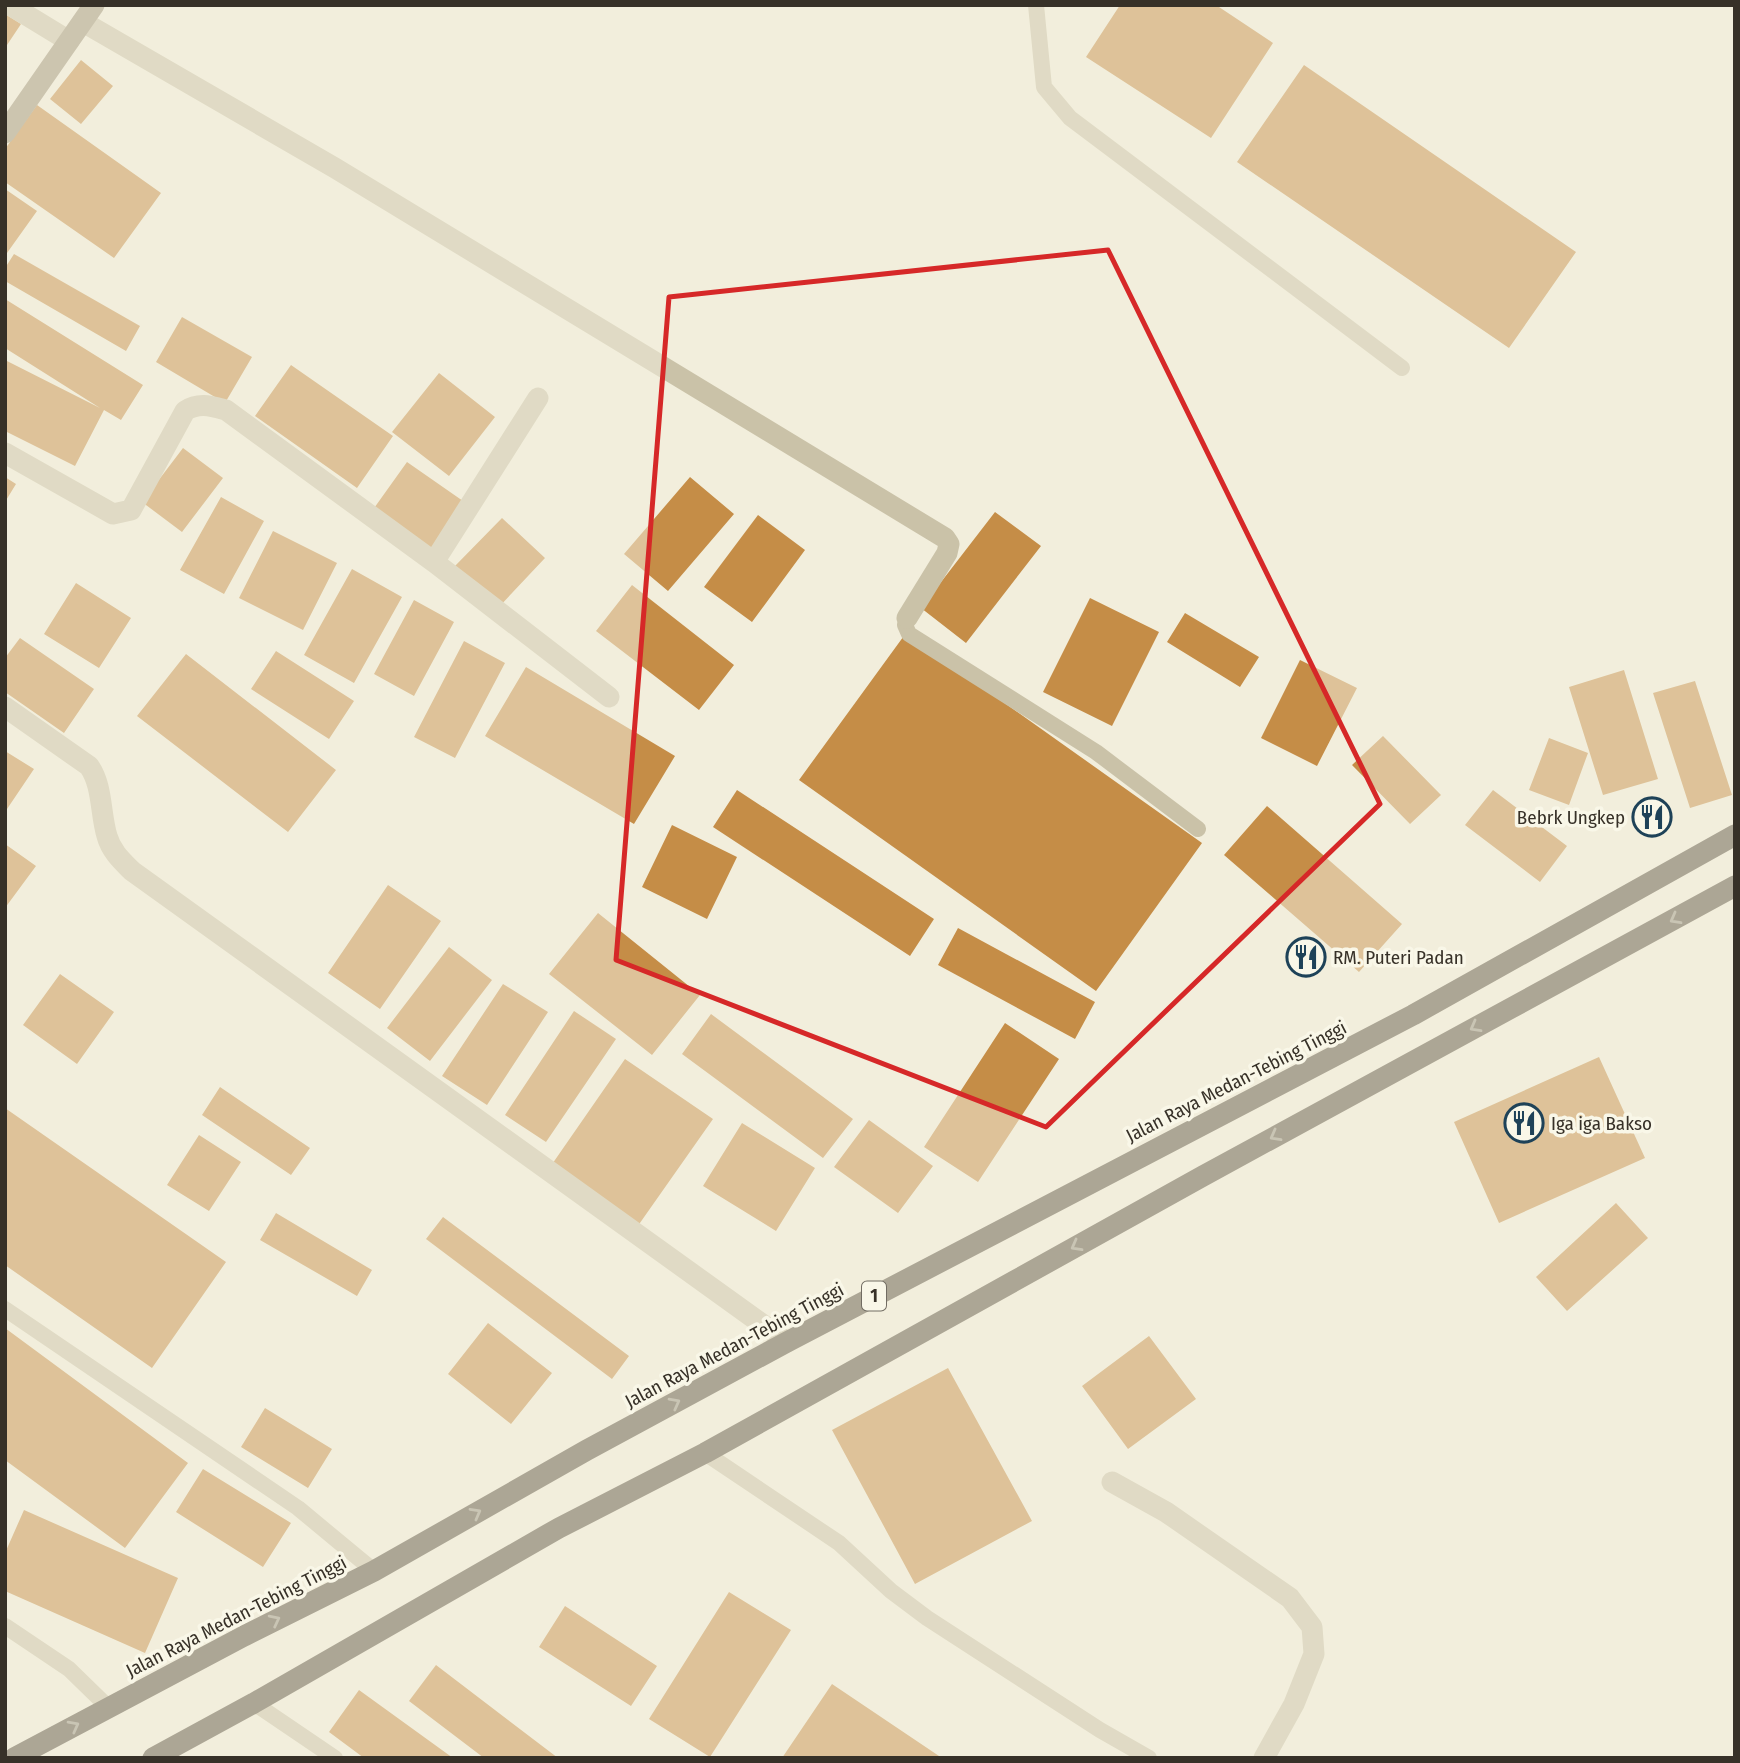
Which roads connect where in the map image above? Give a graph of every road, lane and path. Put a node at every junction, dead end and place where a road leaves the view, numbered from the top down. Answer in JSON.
{"nodes":[{"id":1,"x":10,"y":5,"type":"edge"},
{"id":2,"x":1036,"y":5,"type":"edge"},
{"id":3,"x":88,"y":14,"type":"edge"},
{"id":4,"x":69,"y":41,"type":"junction"},
{"id":5,"x":5,"y":133,"type":"edge"},
{"id":6,"x":1402,"y":368,"type":"dead end"},
{"id":7,"x":538,"y":398,"type":"dead end"},
{"id":8,"x":5,"y":453,"type":"edge"},
{"id":9,"x":434,"y":562,"type":"junction"},
{"id":10,"x":906,"y":618,"type":"joint"},
{"id":11,"x":609,"y":697,"type":"dead end"},
{"id":12,"x":5,"y":706,"type":"edge"},
{"id":13,"x":1198,"y":830,"type":"dead end"},
{"id":14,"x":1735,"y":835,"type":"edge"},
{"id":15,"x":1735,"y":886,"type":"edge"},
{"id":16,"x":5,"y":1309,"type":"edge"},
{"id":17,"x":787,"y":1342,"type":"junction"},
{"id":18,"x":705,"y":1452,"type":"junction"},
{"id":19,"x":1112,"y":1482,"type":"dead end"},
{"id":20,"x":374,"y":1571,"type":"junction"},
{"id":21,"x":5,"y":1626,"type":"edge"},
{"id":22,"x":254,"y":1703,"type":"junction"},
{"id":23,"x":109,"y":1707,"type":"junction"},
{"id":24,"x":13,"y":1758,"type":"edge"},
{"id":25,"x":153,"y":1758,"type":"edge"},
{"id":26,"x":335,"y":1758,"type":"edge"},
{"id":27,"x":1149,"y":1758,"type":"edge"},
{"id":28,"x":1264,"y":1758,"type":"edge"}],
"edges":[{"from":1,"to":4,"type":"street"},
{"from":2,"to":6,"type":"lane"},
{"from":3,"to":4,"type":"street"},
{"from":3,"to":10,"type":"street"},
{"from":4,"to":5,"type":"street"},
{"from":7,"to":9,"type":"street"},
{"from":8,"to":9,"type":"street"},
{"from":9,"to":11,"type":"street"},
{"from":10,"to":13,"type":"lane"},
{"from":12,"to":17,"type":"street"},
{"from":14,"to":17,"type":"highway","name":"Jalan Raya Medan-Tebing Tinggi","number":"1"},
{"from":15,"to":18,"type":"highway","one_way":true},
{"from":16,"to":20,"type":"lane"},
{"from":20,"to":17,"type":"highway","name":"Jalan Raya Medan-Tebing Tinggi","number":"1","one_way":true},
{"from":18,"to":22,"type":"highway"},
{"from":18,"to":27,"type":"lane"},
{"from":19,"to":28,"type":"street"},
{"from":23,"to":20,"type":"highway","name":"Jalan Raya Medan-Tebing Tinggi","number":"1","one_way":true},
{"from":21,"to":23,"type":"lane"},
{"from":22,"to":25,"type":"highway"},
{"from":22,"to":26,"type":"lane"},
{"from":24,"to":23,"type":"highway","name":"Jalan Raya Medan-Tebing Tinggi","number":"1","one_way":true}]}
